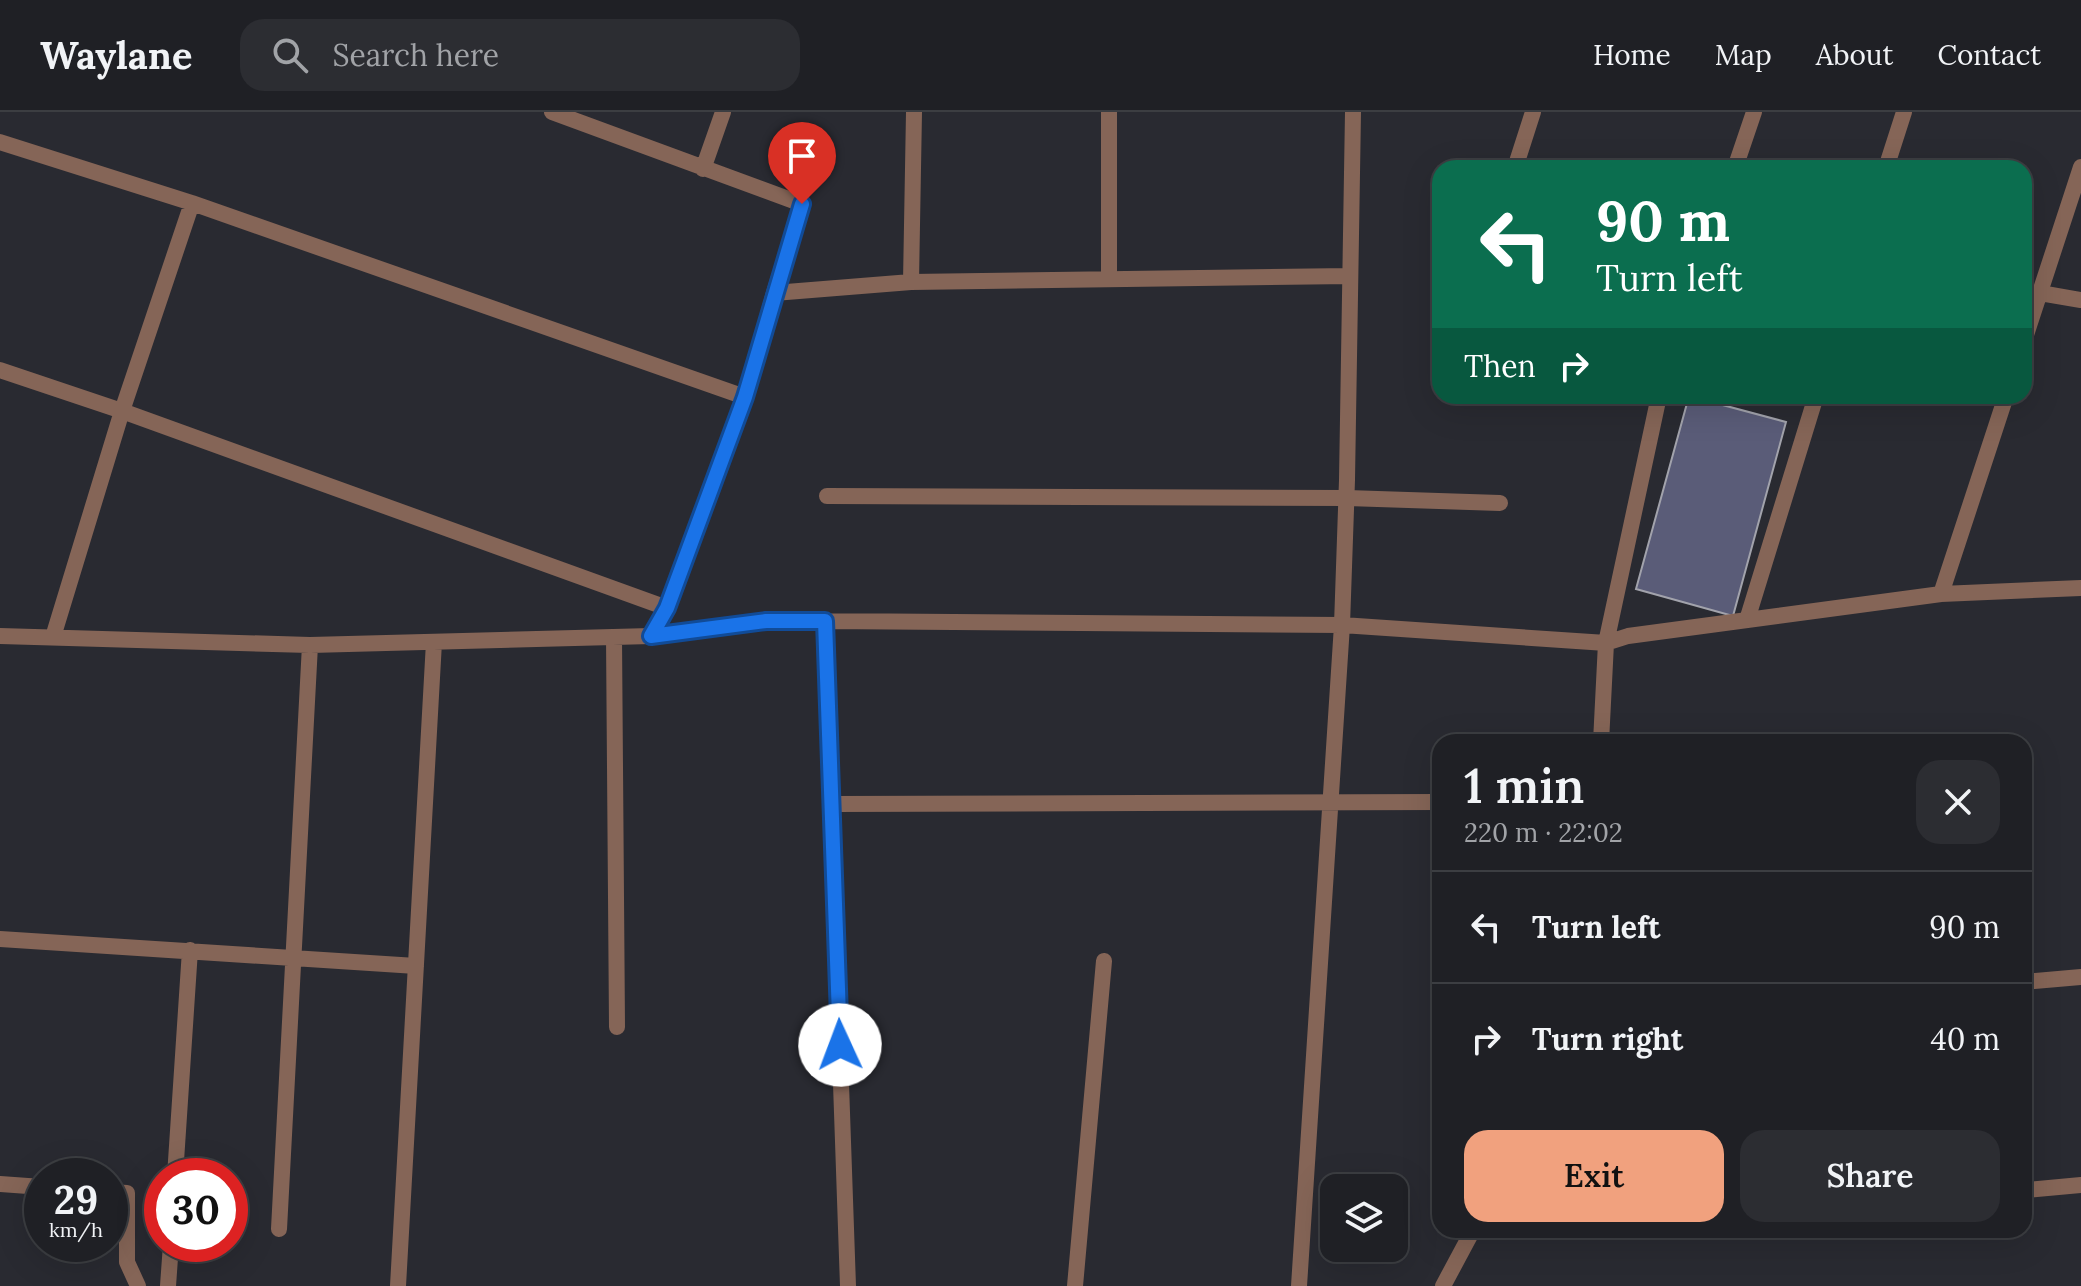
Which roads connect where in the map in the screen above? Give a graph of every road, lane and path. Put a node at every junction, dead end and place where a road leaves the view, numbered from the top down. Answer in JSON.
{"nodes":[{"id":1,"x":552,"y":112,"type":"edge"},
{"id":2,"x":723,"y":112,"type":"edge"},
{"id":3,"x":914,"y":112,"type":"edge"},
{"id":4,"x":1109,"y":112,"type":"edge"},
{"id":5,"x":1353,"y":112,"type":"edge"},
{"id":6,"x":1533,"y":112,"type":"edge"},
{"id":7,"x":1754,"y":112,"type":"edge"},
{"id":8,"x":1904,"y":112,"type":"edge"},
{"id":9,"x":0,"y":142,"type":"edge"},
{"id":10,"x":1518,"y":160,"type":"edge"},
{"id":11,"x":1738,"y":160,"type":"edge"},
{"id":12,"x":1889,"y":160,"type":"edge"},
{"id":13,"x":2081,"y":167,"type":"edge"},
{"id":14,"x":703,"y":169,"type":"junction"},
{"id":15,"x":192,"y":203,"type":"junction"},
{"id":16,"x":1350,"y":276,"type":"junction"},
{"id":17,"x":1109,"y":279,"type":"junction"},
{"id":18,"x":911,"y":282,"type":"junction"},
{"id":19,"x":774,"y":293,"type":"junction"},
{"id":20,"x":2040,"y":293,"type":"junction"},
{"id":21,"x":2081,"y":300,"type":"edge"},
{"id":22,"x":2032,"y":317,"type":"edge"},
{"id":23,"x":0,"y":370,"type":"edge"},
{"id":24,"x":745,"y":397,"type":"junction"},
{"id":25,"x":1657,"y":404,"type":"edge"},
{"id":26,"x":1814,"y":404,"type":"edge"},
{"id":27,"x":2003,"y":404,"type":"edge"},
{"id":28,"x":122,"y":411,"type":"junction"},
{"id":29,"x":827,"y":496,"type":"dead end"},
{"id":30,"x":1347,"y":498,"type":"junction"},
{"id":31,"x":1500,"y":503,"type":"dead end"},
{"id":32,"x":2081,"y":588,"type":"edge"},
{"id":33,"x":1941,"y":594,"type":"junction"},
{"id":34,"x":667,"y":608,"type":"junction"},
{"id":35,"x":1747,"y":620,"type":"junction"},
{"id":36,"x":825,"y":621,"type":"junction"},
{"id":37,"x":1342,"y":625,"type":"junction"},
{"id":38,"x":0,"y":636,"type":"edge"},
{"id":39,"x":651,"y":636,"type":"junction"},
{"id":40,"x":53,"y":637,"type":"junction"},
{"id":41,"x":614,"y":637,"type":"junction"},
{"id":42,"x":434,"y":642,"type":"junction"},
{"id":43,"x":1606,"y":643,"type":"junction"},
{"id":44,"x":310,"y":645,"type":"junction"},
{"id":45,"x":1601,"y":734,"type":"edge"},
{"id":46,"x":1328,"y":801,"type":"junction"},
{"id":47,"x":1432,"y":802,"type":"edge"},
{"id":48,"x":833,"y":804,"type":"junction"},
{"id":49,"x":0,"y":939,"type":"edge"},
{"id":50,"x":190,"y":950,"type":"junction"},
{"id":51,"x":293,"y":956,"type":"junction"},
{"id":52,"x":1104,"y":961,"type":"dead end"},
{"id":53,"x":416,"y":966,"type":"junction"},
{"id":54,"x":2081,"y":977,"type":"edge"},
{"id":55,"x":2032,"y":981,"type":"edge"},
{"id":56,"x":617,"y":1027,"type":"dead end"},
{"id":57,"x":176,"y":1158,"type":"edge"},
{"id":58,"x":0,"y":1184,"type":"edge"},
{"id":59,"x":2081,"y":1185,"type":"edge"},
{"id":60,"x":24,"y":1186,"type":"edge"},
{"id":61,"x":2032,"y":1189,"type":"edge"},
{"id":62,"x":279,"y":1229,"type":"dead end"},
{"id":63,"x":1469,"y":1238,"type":"edge"},
{"id":64,"x":127,"y":1262,"type":"edge"},
{"id":65,"x":170,"y":1262,"type":"edge"},
{"id":66,"x":138,"y":1286,"type":"edge"},
{"id":67,"x":168,"y":1286,"type":"edge"},
{"id":68,"x":398,"y":1286,"type":"edge"},
{"id":69,"x":848,"y":1286,"type":"edge"},
{"id":70,"x":1075,"y":1286,"type":"edge"},
{"id":71,"x":1299,"y":1286,"type":"edge"},
{"id":72,"x":1443,"y":1286,"type":"edge"}],
"edges":[{"from":1,"to":14,"type":"street"},
{"from":2,"to":14,"type":"street"},
{"from":3,"to":18,"type":"street"},
{"from":4,"to":17,"type":"street"},
{"from":5,"to":16,"type":"street"},
{"from":6,"to":10,"type":"street"},
{"from":7,"to":11,"type":"street"},
{"from":8,"to":12,"type":"street"},
{"from":9,"to":15,"type":"street"},
{"from":13,"to":20,"type":"street"},
{"from":14,"to":19,"type":"street"},
{"from":15,"to":24,"type":"street"},
{"from":15,"to":28,"type":"street"},
{"from":16,"to":17,"type":"street"},
{"from":16,"to":30,"type":"street"},
{"from":17,"to":18,"type":"street"},
{"from":18,"to":19,"type":"street"},
{"from":19,"to":24,"type":"street"},
{"from":20,"to":21,"type":"street"},
{"from":20,"to":22,"type":"street"},
{"from":23,"to":28,"type":"street"},
{"from":24,"to":34,"type":"street"},
{"from":25,"to":43,"type":"street"},
{"from":26,"to":35,"type":"street"},
{"from":27,"to":33,"type":"street"},
{"from":28,"to":34,"type":"street"},
{"from":28,"to":40,"type":"street"},
{"from":29,"to":30,"type":"street"},
{"from":30,"to":31,"type":"street"},
{"from":30,"to":37,"type":"street"},
{"from":32,"to":33,"type":"street"},
{"from":33,"to":35,"type":"street"},
{"from":34,"to":39,"type":"street"},
{"from":35,"to":43,"type":"street"},
{"from":36,"to":37,"type":"street"},
{"from":36,"to":39,"type":"street"},
{"from":36,"to":48,"type":"street"},
{"from":37,"to":43,"type":"street"},
{"from":37,"to":46,"type":"street"},
{"from":38,"to":40,"type":"street"},
{"from":39,"to":41,"type":"street"},
{"from":40,"to":44,"type":"street"},
{"from":41,"to":42,"type":"street"},
{"from":41,"to":56,"type":"street"},
{"from":42,"to":44,"type":"street"},
{"from":42,"to":53,"type":"street"},
{"from":43,"to":45,"type":"street"},
{"from":44,"to":51,"type":"street"},
{"from":46,"to":47,"type":"street"},
{"from":46,"to":48,"type":"street"},
{"from":46,"to":71,"type":"street"},
{"from":48,"to":69,"type":"street"},
{"from":49,"to":50,"type":"street"},
{"from":50,"to":51,"type":"street"},
{"from":50,"to":57,"type":"street"},
{"from":51,"to":53,"type":"street"},
{"from":51,"to":62,"type":"street"},
{"from":52,"to":70,"type":"street"},
{"from":53,"to":68,"type":"street"},
{"from":54,"to":55,"type":"street"},
{"from":58,"to":60,"type":"street"},
{"from":59,"to":61,"type":"street"},
{"from":63,"to":72,"type":"street"},
{"from":64,"to":66,"type":"street"},
{"from":65,"to":67,"type":"street"}]}
